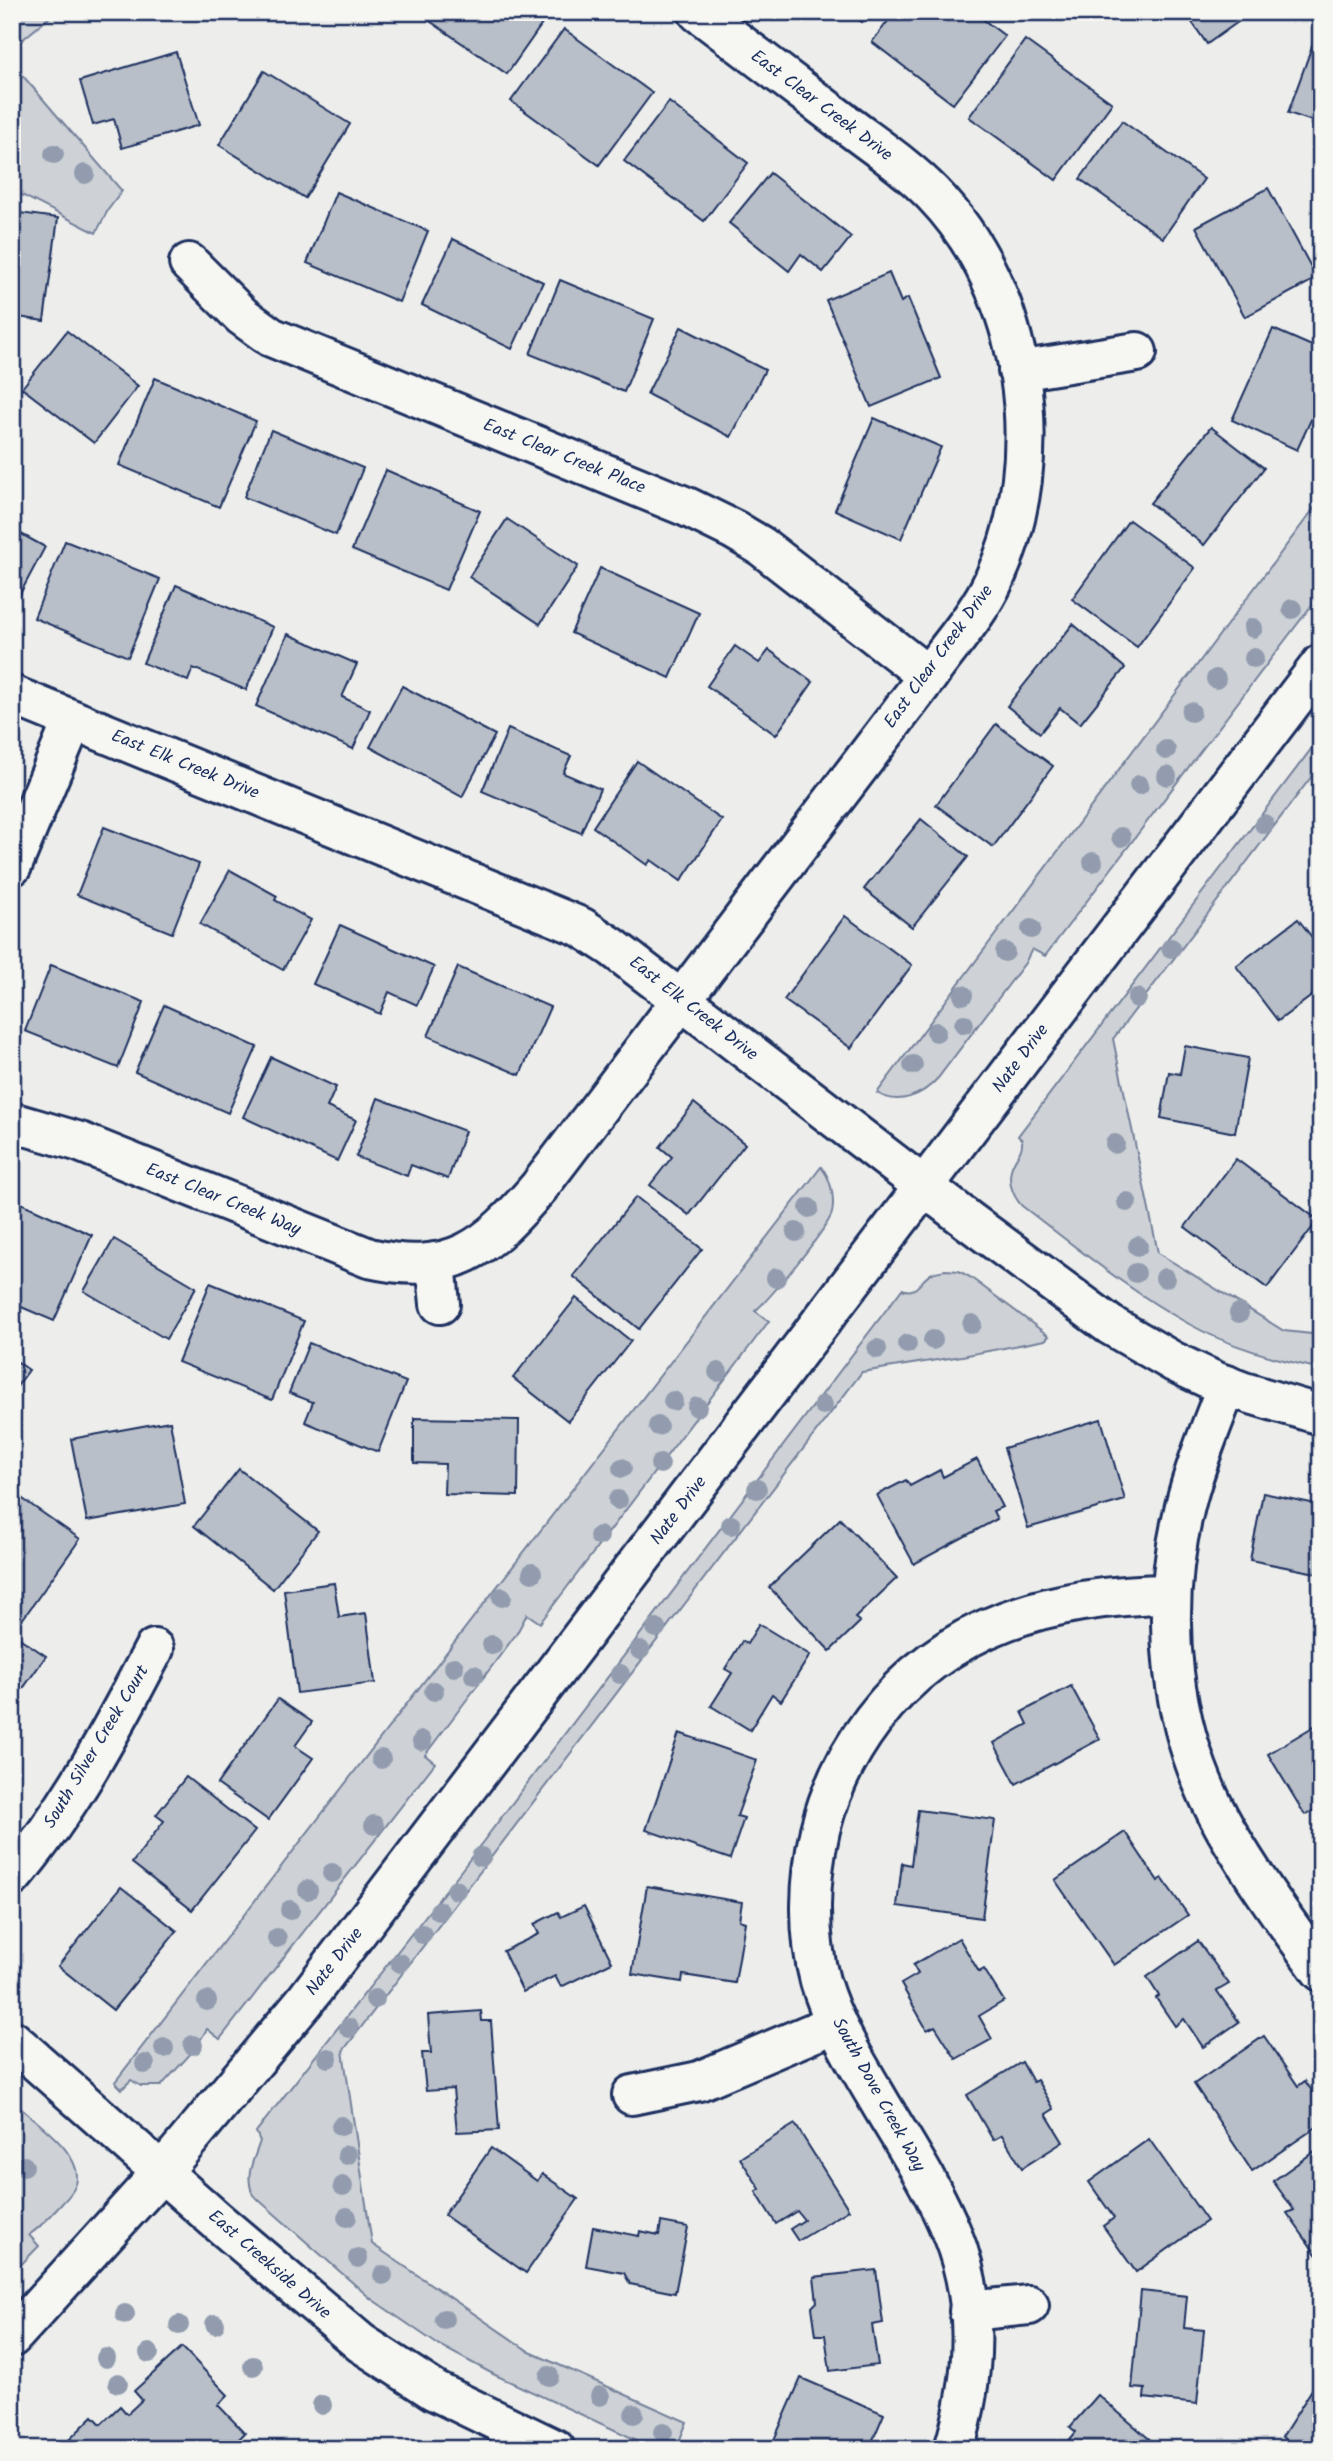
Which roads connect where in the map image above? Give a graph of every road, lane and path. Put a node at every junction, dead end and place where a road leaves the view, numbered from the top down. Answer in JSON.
{"nodes":[{"id":1,"x":698,"y":12,"type":"edge"},
{"id":2,"x":189,"y":263,"type":"dead end"},
{"id":3,"x":1137,"y":352,"type":"dead end"},
{"id":4,"x":1018,"y":371,"type":"junction"},
{"id":5,"x":1321,"y":664,"type":"edge"},
{"id":6,"x":928,"y":676,"type":"junction"},
{"id":7,"x":12,"y":695,"type":"edge"},
{"id":8,"x":73,"y":720,"type":"junction"},
{"id":9,"x":12,"y":866,"type":"edge"},
{"id":10,"x":682,"y":1000,"type":"junction"},
{"id":11,"x":12,"y":1122,"type":"edge"},
{"id":12,"x":924,"y":1186,"type":"junction"},
{"id":13,"x":436,"y":1262,"type":"junction"},
{"id":14,"x":440,"y":1304,"type":"dead end"},
{"id":15,"x":1227,"y":1385,"type":"junction"},
{"id":16,"x":1321,"y":1415,"type":"edge"},
{"id":17,"x":1171,"y":1594,"type":"junction"},
{"id":18,"x":154,"y":1649,"type":"dead end"},
{"id":19,"x":12,"y":1877,"type":"edge"},
{"id":20,"x":1319,"y":1965,"type":"edge"},
{"id":21,"x":836,"y":2023,"type":"junction"},
{"id":22,"x":12,"y":2040,"type":"edge"},
{"id":23,"x":632,"y":2095,"type":"dead end"},
{"id":24,"x":162,"y":2172,"type":"junction"},
{"id":25,"x":1028,"y":2305,"type":"dead end"},
{"id":26,"x":969,"y":2311,"type":"junction"},
{"id":27,"x":12,"y":2337,"type":"edge"},
{"id":28,"x":555,"y":2449,"type":"edge"},
{"id":29,"x":954,"y":2449,"type":"edge"}],
"edges":[{"from":1,"to":4,"type":"street","name":"East Clear Creek Drive"},
{"from":2,"to":6,"type":"street","name":"East Clear Creek Place"},
{"from":3,"to":4,"type":"street"},
{"from":4,"to":6,"type":"street","name":"East Clear Creek Drive"},
{"from":5,"to":12,"type":"street","name":"Nate Drive"},
{"from":6,"to":10,"type":"street","name":"East Clear Creek Drive"},
{"from":7,"to":8,"type":"street","name":"East Elk Creek Drive"},
{"from":8,"to":9,"type":"street"},
{"from":8,"to":10,"type":"street","name":"East Elk Creek Drive"},
{"from":10,"to":12,"type":"street","name":"East Elk Creek Drive"},
{"from":10,"to":13,"type":"street","name":"East Clear Creek Way"},
{"from":11,"to":13,"type":"street","name":"East Clear Creek Way"},
{"from":12,"to":15,"type":"street","name":"East Elk Creek Drive"},
{"from":12,"to":24,"type":"street","name":"Nate Drive"},
{"from":13,"to":14,"type":"street"},
{"from":15,"to":16,"type":"street","name":"East Elk Creek Drive"},
{"from":15,"to":17,"type":"street"},
{"from":17,"to":20,"type":"street"},
{"from":17,"to":21,"type":"street","name":"South Dove Creek Way"},
{"from":18,"to":19,"type":"street","name":"South Silver Creek Court"},
{"from":21,"to":23,"type":"street"},
{"from":21,"to":26,"type":"street","name":"South Dove Creek Way"},
{"from":22,"to":24,"type":"street","name":"East Creekside Drive"},
{"from":24,"to":27,"type":"street","name":"Nate Drive"},
{"from":24,"to":28,"type":"street","name":"East Creekside Drive"},
{"from":25,"to":26,"type":"street"},
{"from":26,"to":29,"type":"street","name":"South Dove Creek Way"}]}
